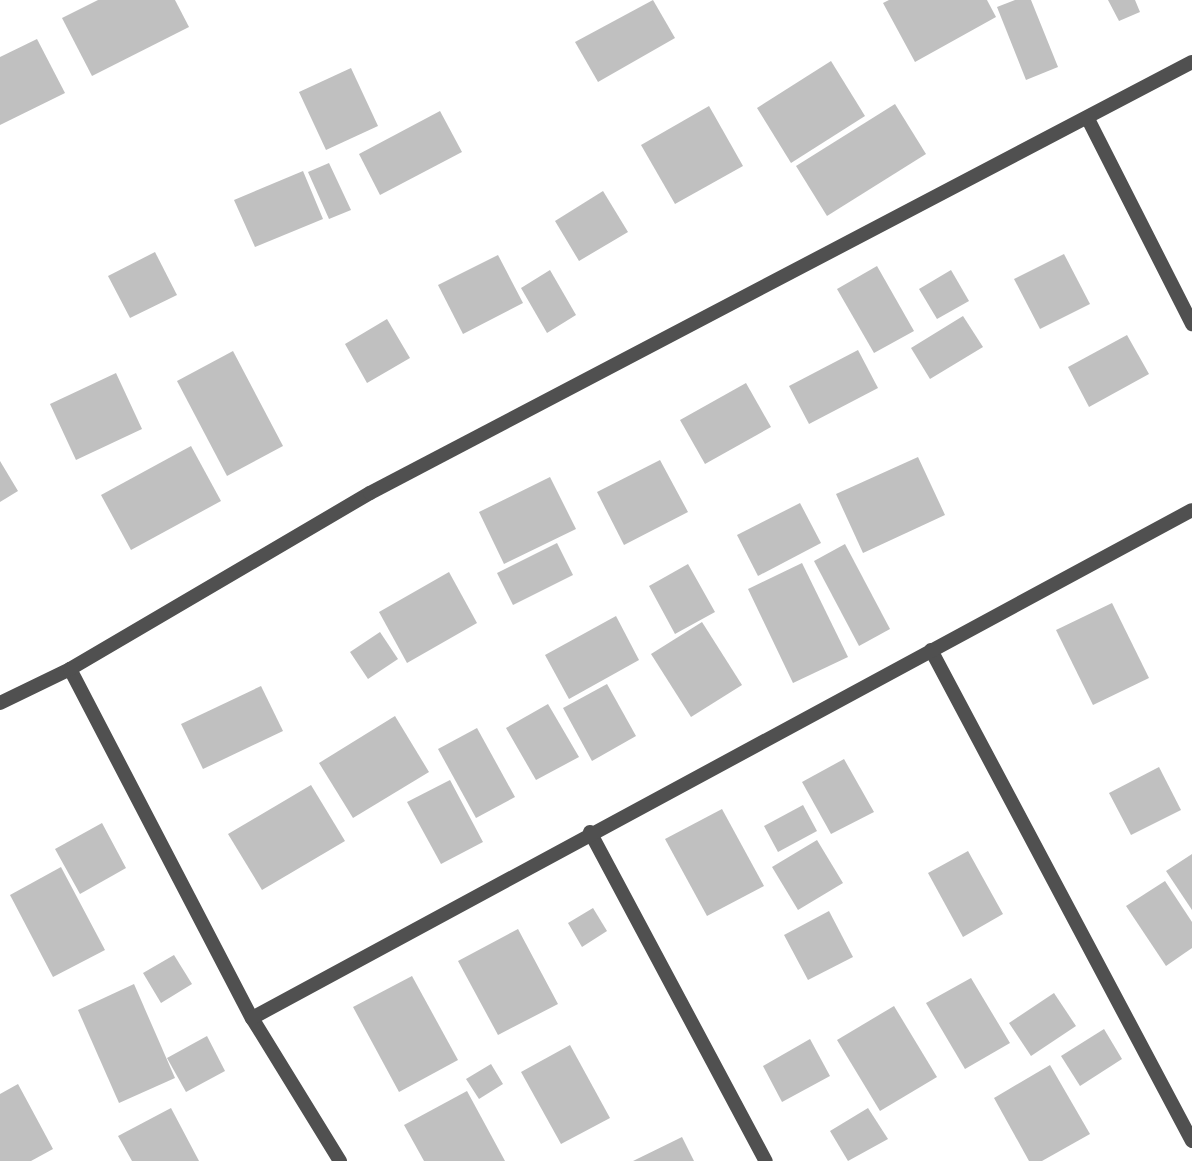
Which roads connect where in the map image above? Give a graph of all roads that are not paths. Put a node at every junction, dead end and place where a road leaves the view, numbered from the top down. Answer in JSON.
{"nodes":[{"id":1,"x":1192,"y":62,"type":"edge"},
{"id":2,"x":1089,"y":121,"type":"junction"},
{"id":3,"x":1192,"y":324,"type":"edge"},
{"id":4,"x":1192,"y":510,"type":"edge"},
{"id":5,"x":931,"y":650,"type":"junction"},
{"id":6,"x":70,"y":669,"type":"junction"},
{"id":7,"x":0,"y":703,"type":"edge"},
{"id":8,"x":590,"y":832,"type":"junction"},
{"id":9,"x":252,"y":1018,"type":"junction"},
{"id":10,"x":1192,"y":1141,"type":"edge"},
{"id":11,"x":340,"y":1161,"type":"edge"},
{"id":12,"x":766,"y":1161,"type":"edge"}],
"edges":[{"from":1,"to":2,"type":"street"},
{"from":2,"to":3,"type":"street"},
{"from":2,"to":6,"type":"street"},
{"from":4,"to":5,"type":"street"},
{"from":5,"to":8,"type":"street"},
{"from":5,"to":10,"type":"street"},
{"from":6,"to":7,"type":"street"},
{"from":6,"to":9,"type":"street"},
{"from":8,"to":9,"type":"street"},
{"from":8,"to":12,"type":"street"},
{"from":9,"to":11,"type":"street"}]}
